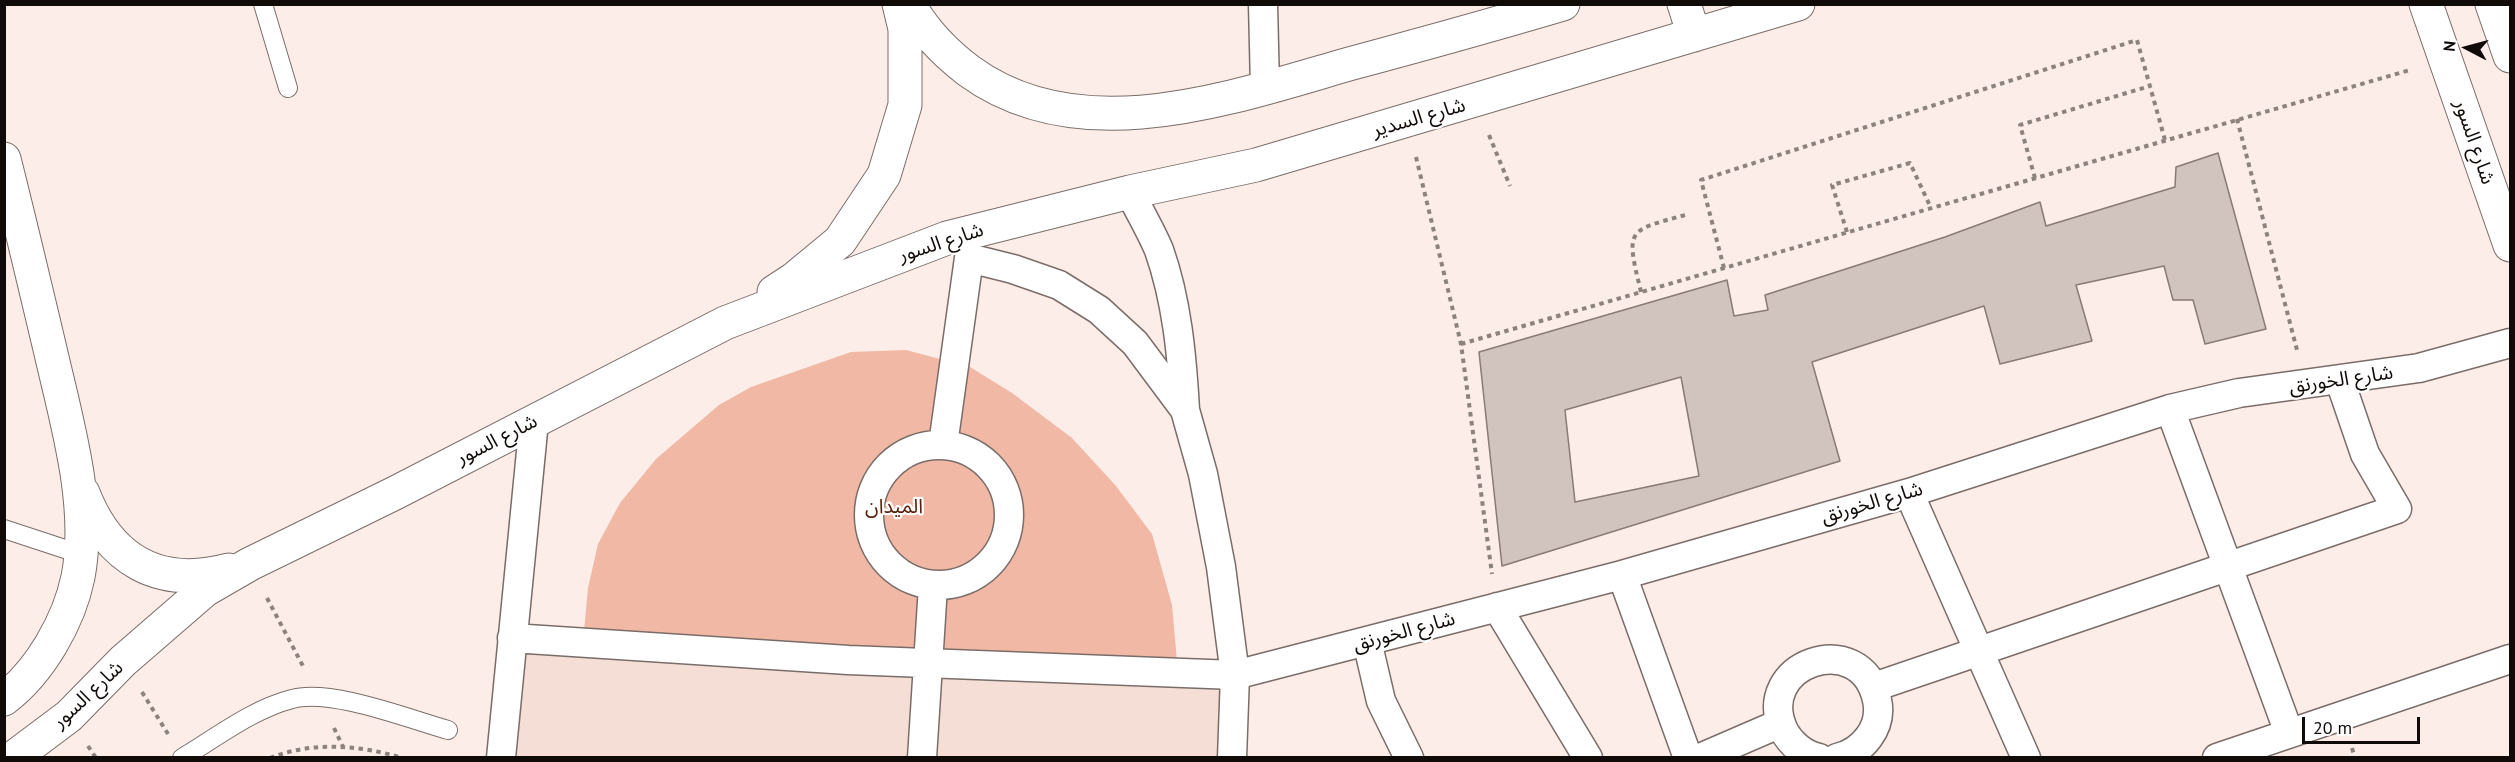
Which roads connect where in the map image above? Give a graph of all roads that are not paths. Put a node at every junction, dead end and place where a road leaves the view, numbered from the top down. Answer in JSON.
{"nodes":[{"id":1,"x":263,"y":4,"type":"edge"},
{"id":2,"x":899,"y":4,"type":"edge"},
{"id":3,"x":909,"y":4,"type":"edge"},
{"id":4,"x":1263,"y":4,"type":"edge"},
{"id":5,"x":1563,"y":4,"type":"edge"},
{"id":6,"x":1684,"y":4,"type":"edge"},
{"id":7,"x":1798,"y":4,"type":"edge"},
{"id":8,"x":2426,"y":4,"type":"edge"},
{"id":9,"x":2492,"y":4,"type":"edge"},
{"id":10,"x":1694,"y":35,"type":"junction"},
{"id":11,"x":2511,"y":56,"type":"edge"},
{"id":12,"x":288,"y":88,"type":"dead end"},
{"id":13,"x":1265,"y":88,"type":"junction"},
{"id":14,"x":4,"y":159,"type":"edge"},
{"id":15,"x":1130,"y":192,"type":"junction"},
{"id":16,"x":1035,"y":215,"type":"joint"},
{"id":17,"x":2511,"y":245,"type":"edge"},
{"id":18,"x":725,"y":323,"type":"junction"},
{"id":19,"x":2511,"y":343,"type":"edge"},
{"id":20,"x":2340,"y":381,"type":"junction"},
{"id":21,"x":2170,"y":409,"type":"junction"},
{"id":22,"x":1185,"y":410,"type":"junction"},
{"id":23,"x":534,"y":421,"type":"junction"},
{"id":24,"x":943,"y":445,"type":"junction"},
{"id":25,"x":76,"y":478,"type":"junction"},
{"id":26,"x":1909,"y":493,"type":"junction"},
{"id":27,"x":4,"y":529,"type":"edge"},
{"id":28,"x":80,"y":554,"type":"junction"},
{"id":29,"x":250,"y":564,"type":"junction"},
{"id":30,"x":2227,"y":567,"type":"junction"},
{"id":31,"x":1622,"y":575,"type":"junction"},
{"id":32,"x":933,"y":586,"type":"junction"},
{"id":33,"x":1497,"y":608,"type":"junction"},
{"id":34,"x":512,"y":638,"type":"junction"},
{"id":35,"x":1367,"y":641,"type":"junction"},
{"id":36,"x":1981,"y":650,"type":"junction"},
{"id":37,"x":2511,"y":659,"type":"edge"},
{"id":38,"x":928,"y":664,"type":"junction"},
{"id":39,"x":1235,"y":675,"type":"junction"},
{"id":40,"x":1874,"y":687,"type":"junction"},
{"id":41,"x":11,"y":694,"type":"edge"},
{"id":42,"x":1780,"y":723,"type":"junction"},
{"id":43,"x":448,"y":730,"type":"dead end"},
{"id":44,"x":2289,"y":733,"type":"junction"},
{"id":45,"x":182,"y":757,"type":"edge"},
{"id":46,"x":12,"y":758,"type":"edge"},
{"id":47,"x":501,"y":758,"type":"edge"},
{"id":48,"x":922,"y":758,"type":"edge"},
{"id":49,"x":1232,"y":758,"type":"edge"},
{"id":50,"x":1409,"y":758,"type":"edge"},
{"id":51,"x":1588,"y":758,"type":"edge"},
{"id":52,"x":1688,"y":758,"type":"edge"},
{"id":53,"x":1700,"y":758,"type":"edge"},
{"id":54,"x":1819,"y":758,"type":"edge"},
{"id":55,"x":1837,"y":758,"type":"edge"},
{"id":56,"x":2026,"y":758,"type":"edge"},
{"id":57,"x":2217,"y":758,"type":"edge"}],
"edges":[{"from":1,"to":12,"type":"lane"},
{"from":2,"to":18,"type":"main road"},
{"from":3,"to":13,"type":"main road"},
{"from":4,"to":13,"type":"street"},
{"from":5,"to":13,"type":"main road"},
{"from":6,"to":10,"type":"main road"},
{"from":7,"to":10,"type":"main road","name":"شارع السدير"},
{"from":8,"to":17,"type":"main road","name":"شارع السور"},
{"from":9,"to":11,"type":"main road"},
{"from":10,"to":15,"type":"main road","name":"شارع السدير"},
{"from":14,"to":25,"type":"main road"},
{"from":15,"to":16,"type":"main road","name":"شارع السدير"},
{"from":15,"to":22,"type":"street"},
{"from":16,"to":18,"type":"main road","name":"شارع السور"},
{"from":18,"to":23,"type":"main road","name":"شارع السور"},
{"from":19,"to":20,"type":"street","name":"شارع الخورنق"},
{"from":20,"to":21,"type":"street","name":"شارع الخورنق"},
{"from":20,"to":30,"type":"street"},
{"from":21,"to":26,"type":"street","name":"شارع الخورنق"},
{"from":21,"to":30,"type":"street"},
{"from":22,"to":24,"type":"street"},
{"from":22,"to":39,"type":"street"},
{"from":23,"to":29,"type":"main road","name":"شارع السور"},
{"from":23,"to":34,"type":"street"},
{"from":24,"to":32,"type":"street"},
{"from":24,"to":32,"type":"street"},
{"from":25,"to":28,"type":"main road"},
{"from":25,"to":29,"type":"main road"},
{"from":26,"to":31,"type":"street","name":"شارع الخورنق"},
{"from":26,"to":36,"type":"street"},
{"from":27,"to":28,"type":"lane"},
{"from":28,"to":41,"type":"main road"},
{"from":29,"to":46,"type":"main road","name":"شارع السور"},
{"from":30,"to":36,"type":"street"},
{"from":30,"to":44,"type":"street"},
{"from":31,"to":33,"type":"street","name":"شارع الخورنق"},
{"from":31,"to":52,"type":"street"},
{"from":32,"to":38,"type":"street"},
{"from":33,"to":35,"type":"street","name":"شارع الخورنق"},
{"from":33,"to":51,"type":"street"},
{"from":34,"to":38,"type":"street","name":"شارع الخورنق"},
{"from":34,"to":47,"type":"street"},
{"from":35,"to":39,"type":"street","name":"شارع الخورنق"},
{"from":35,"to":50,"type":"street"},
{"from":36,"to":40,"type":"street"},
{"from":36,"to":56,"type":"street"},
{"from":37,"to":44,"type":"street"},
{"from":38,"to":39,"type":"street","name":"شارع الخورنق"},
{"from":38,"to":48,"type":"street"},
{"from":39,"to":49,"type":"street"},
{"from":40,"to":42,"type":"street"},
{"from":40,"to":55,"type":"street"},
{"from":42,"to":53,"type":"street"},
{"from":42,"to":54,"type":"street"},
{"from":43,"to":45,"type":"lane"},
{"from":44,"to":57,"type":"street"}]}
